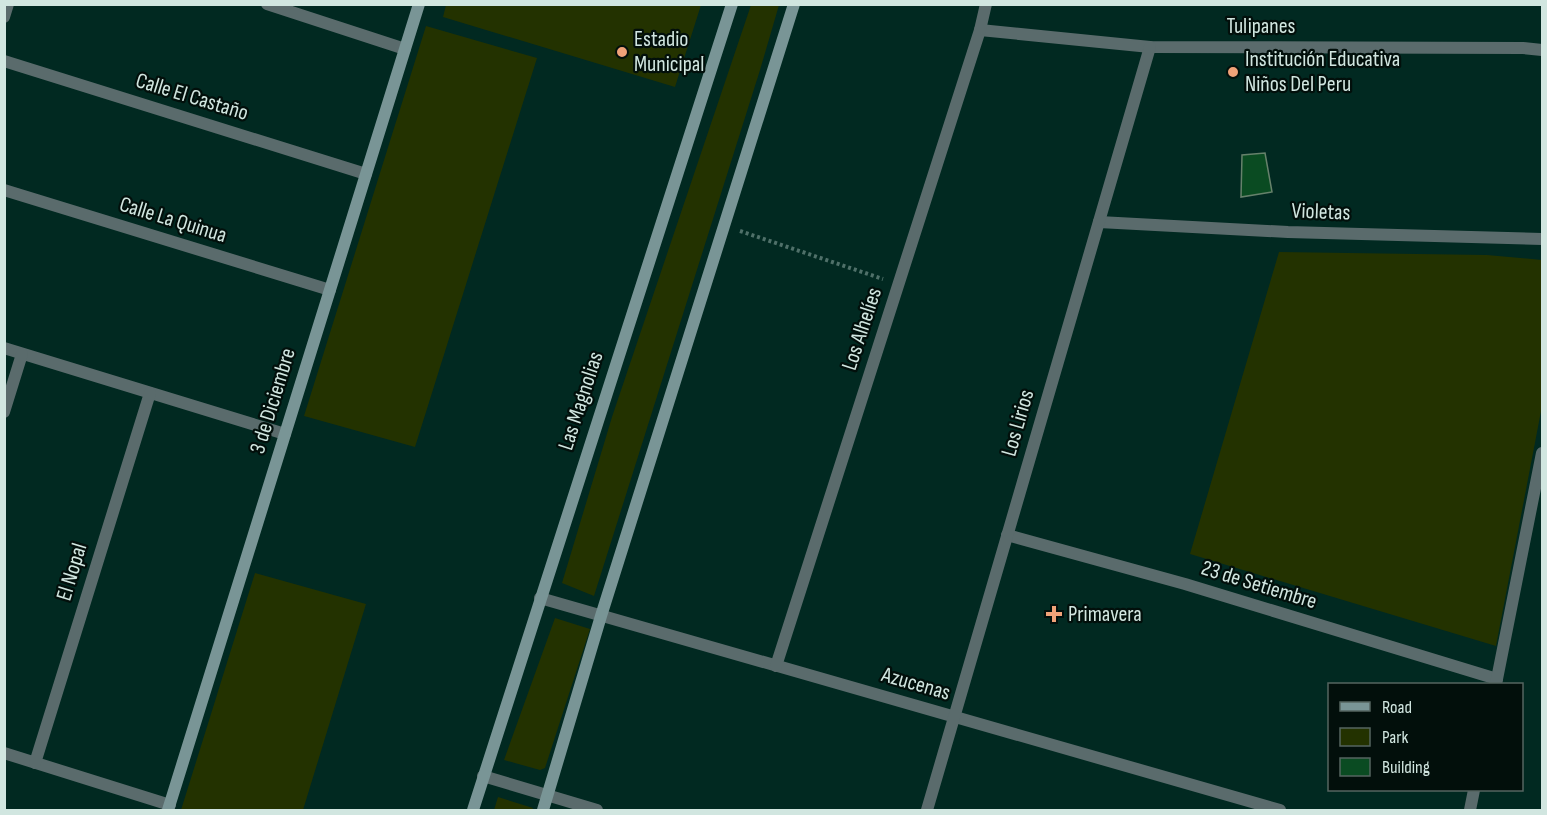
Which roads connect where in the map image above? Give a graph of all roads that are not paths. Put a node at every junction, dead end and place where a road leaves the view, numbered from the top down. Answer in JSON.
{"nodes":[{"id":1,"x":8,"y":4,"type":"edge"},
{"id":2,"x":267,"y":4,"type":"edge"},
{"id":3,"x":419,"y":4,"type":"edge"},
{"id":4,"x":732,"y":4,"type":"edge"},
{"id":5,"x":794,"y":4,"type":"edge"},
{"id":6,"x":986,"y":4,"type":"edge"},
{"id":7,"x":4,"y":17,"type":"edge"},
{"id":8,"x":980,"y":30,"type":"junction"},
{"id":9,"x":1150,"y":47,"type":"junction"},
{"id":10,"x":405,"y":50,"type":"junction"},
{"id":11,"x":1542,"y":50,"type":"edge"},
{"id":12,"x":4,"y":61,"type":"edge"},
{"id":13,"x":366,"y":174,"type":"junction"},
{"id":14,"x":4,"y":190,"type":"edge"},
{"id":15,"x":1099,"y":222,"type":"junction"},
{"id":16,"x":1542,"y":239,"type":"edge"},
{"id":17,"x":330,"y":290,"type":"junction"},
{"id":18,"x":4,"y":348,"type":"edge"},
{"id":19,"x":22,"y":354,"type":"junction"},
{"id":20,"x":150,"y":393,"type":"junction"},
{"id":21,"x":4,"y":412,"type":"edge"},
{"id":22,"x":285,"y":434,"type":"junction"},
{"id":23,"x":1542,"y":453,"type":"edge"},
{"id":24,"x":1007,"y":535,"type":"junction"},
{"id":25,"x":540,"y":598,"type":"junction"},
{"id":26,"x":601,"y":616,"type":"junction"},
{"id":27,"x":776,"y":666,"type":"junction"},
{"id":28,"x":1497,"y":682,"type":"edge"},
{"id":29,"x":954,"y":717,"type":"junction"},
{"id":30,"x":4,"y":753,"type":"edge"},
{"id":31,"x":35,"y":763,"type":"junction"},
{"id":32,"x":483,"y":776,"type":"junction"},
{"id":33,"x":1474,"y":791,"type":"edge"},
{"id":34,"x":547,"y":797,"type":"junction"},
{"id":35,"x":169,"y":808,"type":"edge"},
{"id":36,"x":473,"y":810,"type":"edge"},
{"id":37,"x":543,"y":810,"type":"edge"},
{"id":38,"x":597,"y":810,"type":"edge"},
{"id":39,"x":927,"y":810,"type":"edge"},
{"id":40,"x":1280,"y":810,"type":"edge"},
{"id":41,"x":1470,"y":810,"type":"edge"}],
"edges":[{"from":1,"to":7,"type":"street"},
{"from":2,"to":10,"type":"street"},
{"from":3,"to":10,"type":"street","name":"3 de Diciembre"},
{"from":4,"to":25,"type":"street","name":"Las Magnolias"},
{"from":5,"to":26,"type":"street"},
{"from":6,"to":8,"type":"street","name":"Los Alhelíes"},
{"from":8,"to":9,"type":"street","name":"Tulipanes"},
{"from":8,"to":27,"type":"street","name":"Los Alhelíes"},
{"from":9,"to":11,"type":"street","name":"Tulipanes"},
{"from":9,"to":15,"type":"street","name":"Los Lirios"},
{"from":10,"to":13,"type":"street","name":"3 de Diciembre"},
{"from":12,"to":13,"type":"street","name":"Calle El Castaño"},
{"from":13,"to":17,"type":"street","name":"3 de Diciembre"},
{"from":14,"to":17,"type":"street","name":"Calle La Quinua"},
{"from":15,"to":16,"type":"street","name":"Violetas"},
{"from":15,"to":24,"type":"street","name":"Los Lirios"},
{"from":17,"to":22,"type":"street","name":"3 de Diciembre"},
{"from":18,"to":19,"type":"street"},
{"from":19,"to":20,"type":"street"},
{"from":19,"to":21,"type":"street"},
{"from":20,"to":22,"type":"street"},
{"from":20,"to":31,"type":"street","name":"El Nopal"},
{"from":22,"to":35,"type":"street","name":"3 de Diciembre"},
{"from":23,"to":28,"type":"street"},
{"from":24,"to":28,"type":"street","name":"23 de Setiembre"},
{"from":24,"to":29,"type":"street","name":"Los Lirios"},
{"from":25,"to":26,"type":"street","name":"Azucenas"},
{"from":25,"to":32,"type":"street","name":"Las Magnolias"},
{"from":26,"to":27,"type":"street","name":"Azucenas"},
{"from":26,"to":34,"type":"street"},
{"from":27,"to":29,"type":"street","name":"Azucenas"},
{"from":29,"to":39,"type":"street","name":"Los Lirios"},
{"from":29,"to":40,"type":"street","name":"Azucenas"},
{"from":30,"to":31,"type":"street"},
{"from":31,"to":35,"type":"street"},
{"from":32,"to":34,"type":"street"},
{"from":32,"to":36,"type":"street","name":"Las Magnolias"},
{"from":33,"to":41,"type":"street"},
{"from":34,"to":37,"type":"street"},
{"from":34,"to":38,"type":"street"}]}
